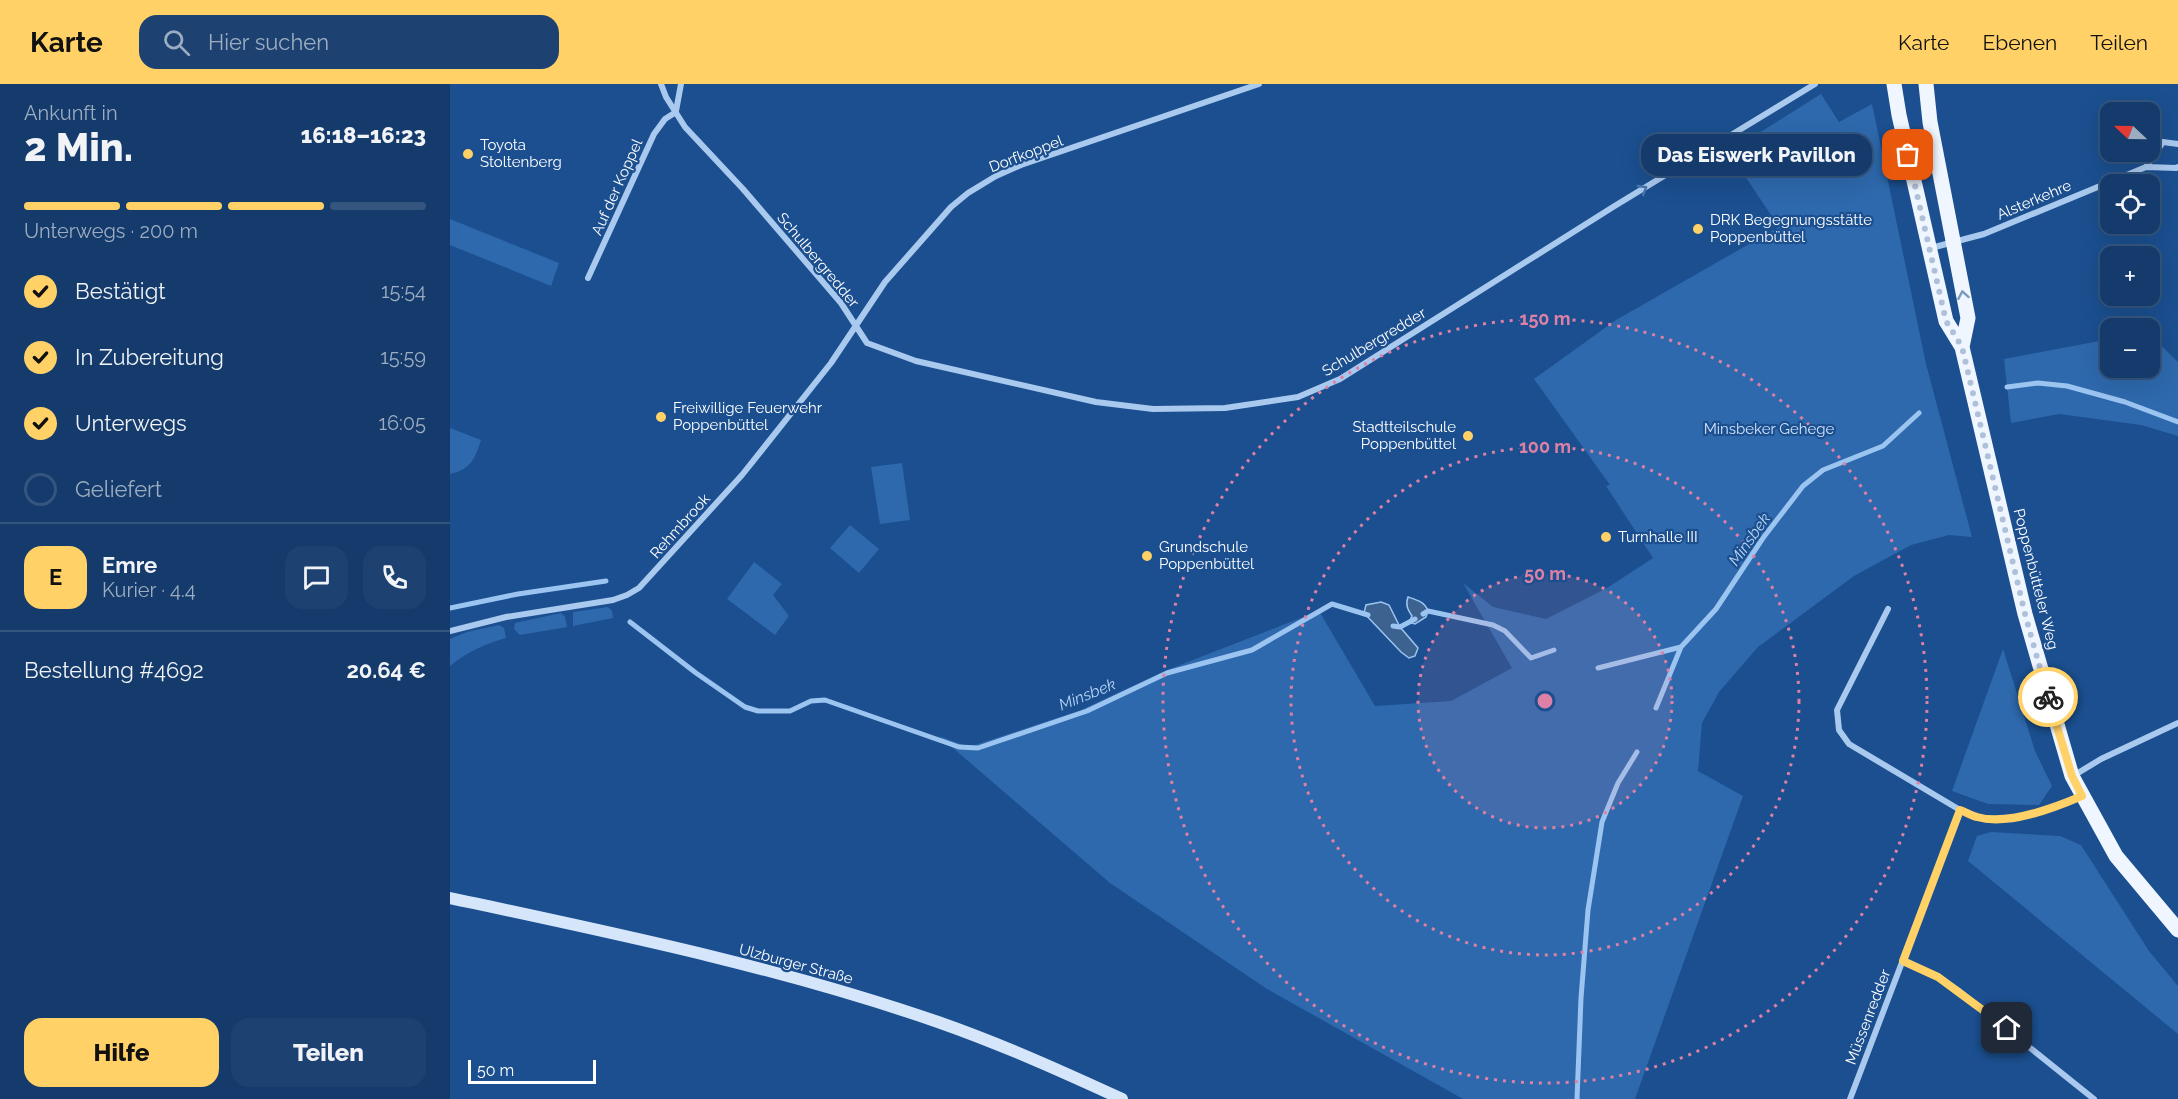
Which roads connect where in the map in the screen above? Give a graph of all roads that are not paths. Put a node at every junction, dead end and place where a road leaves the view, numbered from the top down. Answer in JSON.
{"nodes":[{"id":1,"x":661,"y":84,"type":"edge"},
{"id":2,"x":681,"y":84,"type":"edge"},
{"id":3,"x":1259,"y":84,"type":"edge"},
{"id":4,"x":1815,"y":84,"type":"edge"},
{"id":5,"x":1894,"y":84,"type":"edge"},
{"id":6,"x":1926,"y":84,"type":"edge"},
{"id":7,"x":676,"y":112,"type":"junction"},
{"id":8,"x":2178,"y":144,"type":"edge"},
{"id":9,"x":2146,"y":167,"type":"junction"},
{"id":10,"x":2178,"y":167,"type":"edge"},
{"id":11,"x":1954,"y":243,"type":"junction"},
{"id":12,"x":1929,"y":249,"type":"junction"},
{"id":13,"x":588,"y":278,"type":"dead end"},
{"id":14,"x":856,"y":326,"type":"junction"},
{"id":15,"x":1962,"y":347,"type":"junction"},
{"id":16,"x":1888,"y":609,"type":"dead end"},
{"id":17,"x":450,"y":631,"type":"edge"},
{"id":18,"x":2178,"y":723,"type":"edge"},
{"id":19,"x":2072,"y":776,"type":"junction"},
{"id":20,"x":2082,"y":796,"type":"junction"},
{"id":21,"x":1960,"y":810,"type":"junction"},
{"id":22,"x":450,"y":898,"type":"edge"},
{"id":23,"x":2178,"y":930,"type":"edge"},
{"id":24,"x":1903,"y":961,"type":"junction"},
{"id":25,"x":1122,"y":1099,"type":"edge"},
{"id":26,"x":1850,"y":1099,"type":"edge"},
{"id":27,"x":2094,"y":1099,"type":"edge"}],
"edges":[{"from":1,"to":7,"type":"street","name":"Schulbergredder"},
{"from":2,"to":7,"type":"street"},
{"from":3,"to":14,"type":"street","name":"Dorfkoppel"},
{"from":14,"to":4,"type":"street","name":"Schulbergredder","one_way":true},
{"from":5,"to":12,"type":"main road","name":"Poppenbütteler Weg"},
{"from":6,"to":11,"type":"main road","name":"Poppenbütteler Weg"},
{"from":7,"to":13,"type":"street","name":"Auf der Koppel"},
{"from":7,"to":14,"type":"street","name":"Schulbergredder"},
{"from":8,"to":9,"type":"street"},
{"from":9,"to":10,"type":"street","name":"Alsterkehre"},
{"from":9,"to":11,"type":"street","name":"Alsterkehre"},
{"from":11,"to":12,"type":"street","name":"Alsterkehre"},
{"from":15,"to":11,"type":"main road","name":"Poppenbütteler Weg","one_way":true},
{"from":12,"to":15,"type":"main road","name":"Poppenbütteler Weg"},
{"from":14,"to":17,"type":"street","name":"Rehmbrook"},
{"from":15,"to":19,"type":"main road","name":"Poppenbütteler Weg"},
{"from":16,"to":21,"type":"street"},
{"from":18,"to":19,"type":"street"},
{"from":19,"to":20,"type":"main road","name":"Poppenbütteler Weg"},
{"from":20,"to":21,"type":"street"},
{"from":20,"to":23,"type":"main road","name":"Poppenbütteler Weg"},
{"from":21,"to":24,"type":"street","name":"Müssenredder"},
{"from":22,"to":25,"type":"main road","name":"Ulzburger Straße"},
{"from":24,"to":26,"type":"street","name":"Müssenredder"},
{"from":24,"to":27,"type":"street"}]}
